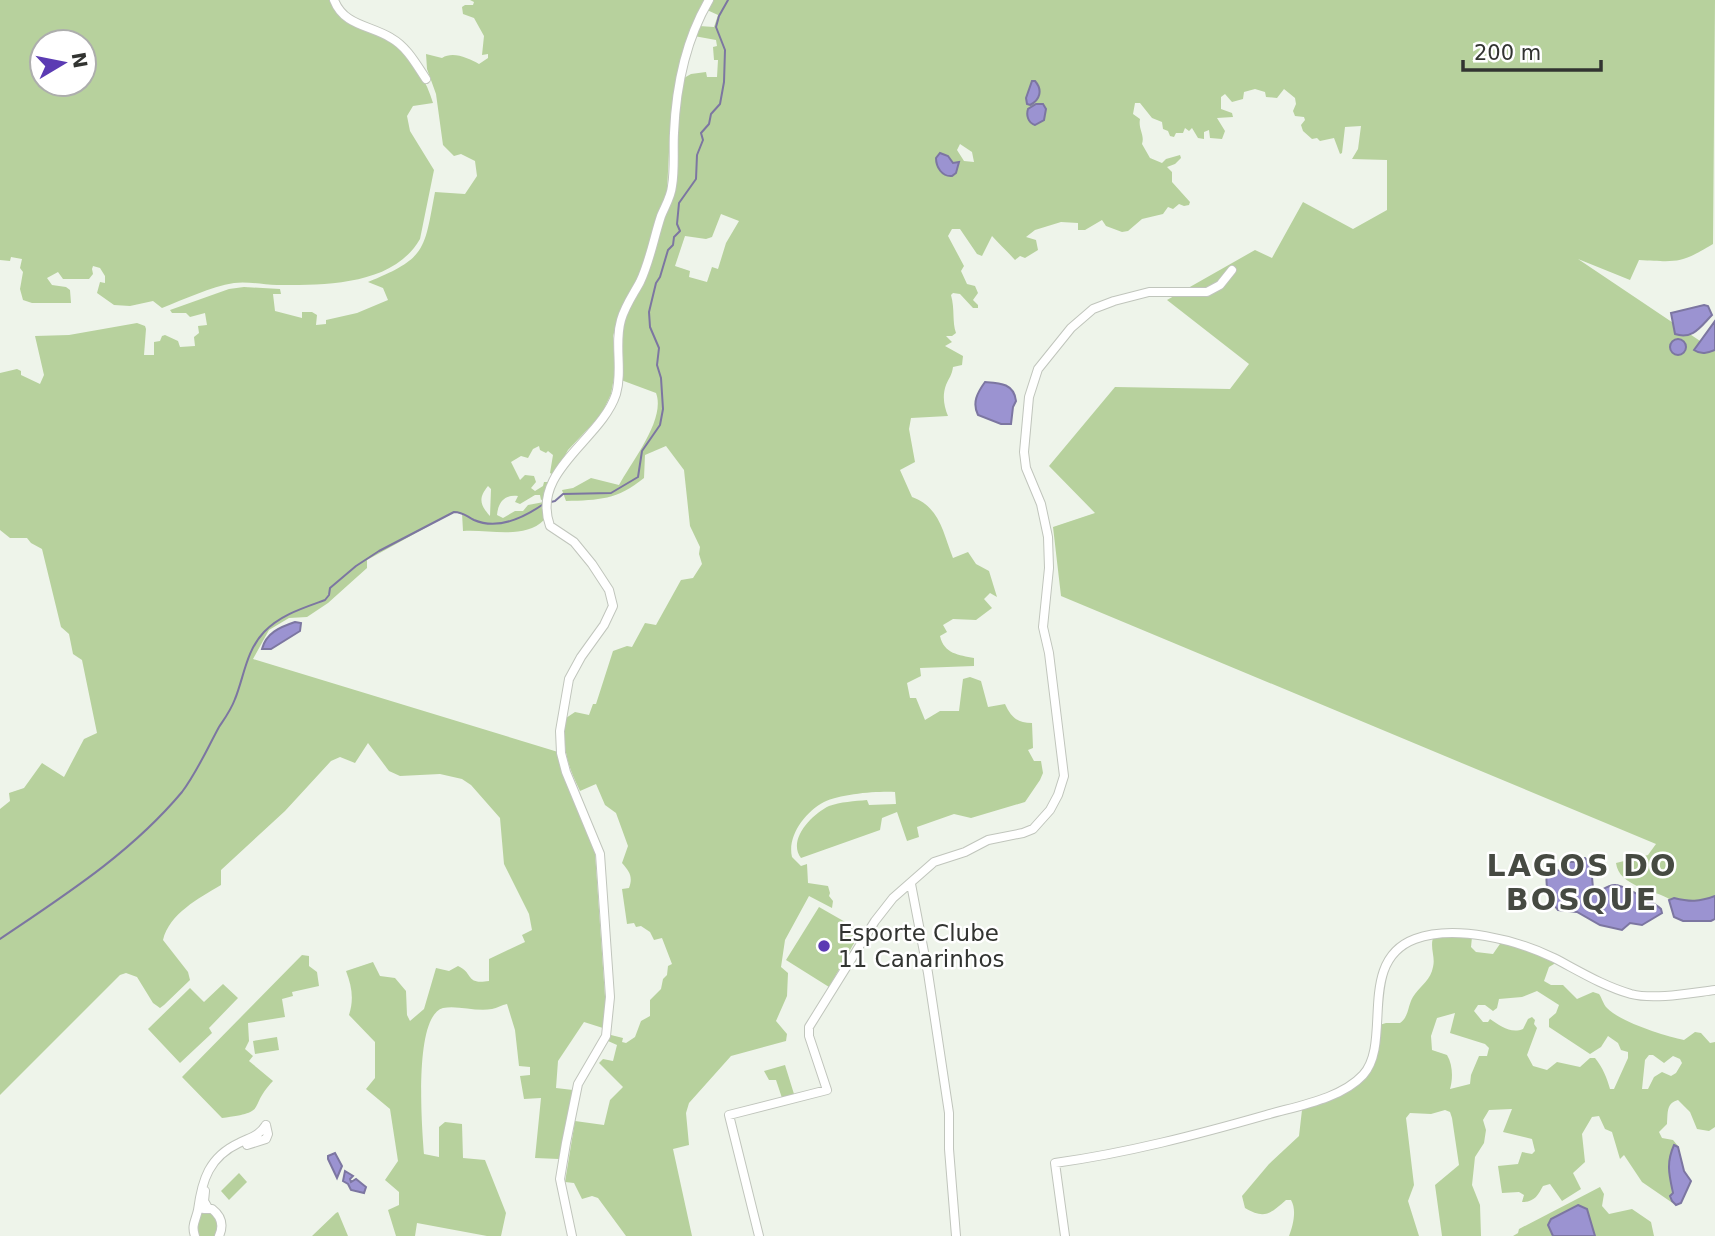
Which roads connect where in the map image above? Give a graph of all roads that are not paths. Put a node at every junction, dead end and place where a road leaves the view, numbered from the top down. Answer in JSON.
{"nodes":[{"id":1,"x":334,"y":0,"type":"edge"},
{"id":2,"x":709,"y":0,"type":"edge"},
{"id":3,"x":426,"y":79,"type":"dead end"},
{"id":4,"x":1232,"y":270,"type":"dead end"},
{"id":5,"x":911,"y":884,"type":"junction"},
{"id":6,"x":1715,"y":990,"type":"edge"},
{"id":7,"x":208,"y":1208,"type":"junction"},
{"id":8,"x":197,"y":1213,"type":"junction"},
{"id":9,"x":195,"y":1236,"type":"edge"},
{"id":10,"x":219,"y":1236,"type":"edge"},
{"id":11,"x":572,"y":1236,"type":"edge"},
{"id":12,"x":759,"y":1236,"type":"edge"},
{"id":13,"x":956,"y":1236,"type":"edge"},
{"id":14,"x":1065,"y":1236,"type":"edge"}],
"edges":[{"from":1,"to":3,"type":"street"},
{"from":2,"to":11,"type":"street"},
{"from":4,"to":5,"type":"street"},
{"from":5,"to":12,"type":"street"},
{"from":5,"to":13,"type":"street"},
{"from":6,"to":14,"type":"street"},
{"from":7,"to":8,"type":"street"},
{"from":7,"to":8,"type":"street"},
{"from":7,"to":10,"type":"street"},
{"from":8,"to":9,"type":"street"}]}
